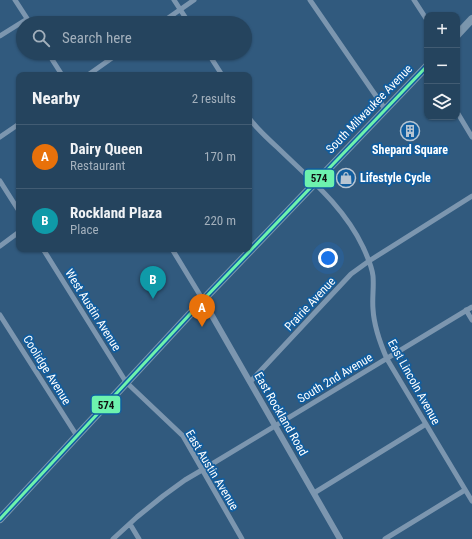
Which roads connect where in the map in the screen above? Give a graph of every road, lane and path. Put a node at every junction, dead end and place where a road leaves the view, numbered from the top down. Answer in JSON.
{"nodes":[{"id":1,"x":15,"y":0,"type":"edge"},
{"id":2,"x":174,"y":0,"type":"edge"},
{"id":3,"x":194,"y":0,"type":"edge"},
{"id":4,"x":310,"y":0,"type":"edge"},
{"id":5,"x":414,"y":0,"type":"edge"},
{"id":6,"x":180,"y":10,"type":"junction"},
{"id":7,"x":424,"y":15,"type":"edge"},
{"id":8,"x":25,"y":16,"type":"edge"},
{"id":9,"x":172,"y":16,"type":"edge"},
{"id":10,"x":184,"y":16,"type":"edge"},
{"id":11,"x":472,"y":19,"type":"edge"},
{"id":12,"x":16,"y":27,"type":"edge"},
{"id":13,"x":460,"y":32,"type":"edge"},
{"id":14,"x":0,"y":36,"type":"edge"},
{"id":15,"x":52,"y":60,"type":"edge"},
{"id":16,"x":109,"y":60,"type":"edge"},
{"id":17,"x":212,"y":60,"type":"edge"},
{"id":18,"x":60,"y":72,"type":"edge"},
{"id":19,"x":92,"y":72,"type":"edge"},
{"id":20,"x":220,"y":72,"type":"edge"},
{"id":21,"x":424,"y":72,"type":"edge"},
{"id":22,"x":385,"y":109,"type":"junction"},
{"id":23,"x":460,"y":117,"type":"edge"},
{"id":24,"x":252,"y":121,"type":"edge"},
{"id":25,"x":16,"y":126,"type":"edge"},
{"id":26,"x":0,"y":137,"type":"edge"},
{"id":27,"x":472,"y":137,"type":"edge"},
{"id":28,"x":0,"y":181,"type":"edge"},
{"id":29,"x":315,"y":184,"type":"junction"},
{"id":30,"x":472,"y":196,"type":"edge"},
{"id":31,"x":16,"y":206,"type":"edge"},
{"id":32,"x":16,"y":234,"type":"edge"},
{"id":33,"x":0,"y":246,"type":"edge"},
{"id":34,"x":252,"y":249,"type":"edge"},
{"id":35,"x":45,"y":252,"type":"edge"},
{"id":36,"x":174,"y":252,"type":"edge"},
{"id":37,"x":249,"y":252,"type":"edge"},
{"id":38,"x":369,"y":261,"type":"junction"},
{"id":39,"x":203,"y":300,"type":"junction"},
{"id":40,"x":472,"y":307,"type":"edge"},
{"id":41,"x":466,"y":310,"type":"junction"},
{"id":42,"x":0,"y":315,"type":"edge"},
{"id":43,"x":472,"y":320,"type":"edge"},
{"id":44,"x":387,"y":359,"type":"junction"},
{"id":45,"x":126,"y":382,"type":"junction"},
{"id":46,"x":250,"y":382,"type":"junction"},
{"id":47,"x":426,"y":424,"type":"junction"},
{"id":48,"x":275,"y":426,"type":"junction"},
{"id":49,"x":77,"y":436,"type":"junction"},
{"id":50,"x":202,"y":470,"type":"junction"},
{"id":51,"x":465,"y":490,"type":"junction"},
{"id":52,"x":314,"y":493,"type":"junction"},
{"id":53,"x":472,"y":502,"type":"edge"},
{"id":54,"x":0,"y":519,"type":"edge"},
{"id":55,"x":130,"y":524,"type":"junction"},
{"id":56,"x":113,"y":539,"type":"edge"},
{"id":57,"x":139,"y":539,"type":"edge"},
{"id":58,"x":242,"y":539,"type":"edge"},
{"id":59,"x":340,"y":539,"type":"edge"},
{"id":60,"x":385,"y":539,"type":"edge"}],
"edges":[{"from":1,"to":8,"type":"street"},
{"from":2,"to":6,"type":"street"},
{"from":3,"to":6,"type":"street"},
{"from":4,"to":22,"type":"street"},
{"from":5,"to":7,"type":"street"},
{"from":6,"to":9,"type":"street"},
{"from":6,"to":10,"type":"street"},
{"from":11,"to":13,"type":"main road"},
{"from":12,"to":14,"type":"street"},
{"from":15,"to":18,"type":"street"},
{"from":16,"to":19,"type":"street"},
{"from":17,"to":20,"type":"street"},
{"from":21,"to":22,"type":"main road","name":"South Milwaukee Avenue"},
{"from":22,"to":29,"type":"main road","name":"South Milwaukee Avenue"},
{"from":23,"to":27,"type":"street"},
{"from":24,"to":29,"type":"street","name":"East Lincoln Avenue"},
{"from":25,"to":26,"type":"street"},
{"from":28,"to":31,"type":"street"},
{"from":29,"to":34,"type":"main road","name":"South Milwaukee Avenue"},
{"from":29,"to":38,"type":"street","name":"East Lincoln Avenue"},
{"from":30,"to":38,"type":"street","name":"Prairie Avenue"},
{"from":32,"to":33,"type":"street"},
{"from":35,"to":45,"type":"street","name":"West Austin Avenue"},
{"from":36,"to":39,"type":"street"},
{"from":37,"to":39,"type":"main road","name":"South Milwaukee Avenue"},
{"from":38,"to":44,"type":"street","name":"East Lincoln Avenue"},
{"from":38,"to":46,"type":"street","name":"Prairie Avenue"},
{"from":39,"to":45,"type":"main road","name":"South Milwaukee Avenue"},
{"from":39,"to":46,"type":"street","name":"East Rockland Road"},
{"from":40,"to":41,"type":"street","name":"South 2nd Avenue"},
{"from":41,"to":43,"type":"street"},
{"from":41,"to":44,"type":"street","name":"South 2nd Avenue"},
{"from":42,"to":49,"type":"street","name":"Coolidge Avenue"},
{"from":44,"to":47,"type":"street","name":"East Lincoln Avenue"},
{"from":44,"to":48,"type":"street","name":"South 2nd Avenue"},
{"from":45,"to":49,"type":"main road","name":"South Milwaukee Avenue"},
{"from":45,"to":50,"type":"street","name":"East Austin Avenue"},
{"from":46,"to":48,"type":"street","name":"East Rockland Road"},
{"from":47,"to":51,"type":"street","name":"East Lincoln Avenue"},
{"from":47,"to":52,"type":"street"},
{"from":48,"to":50,"type":"street","name":"South 2nd Avenue"},
{"from":48,"to":52,"type":"street","name":"East Rockland Road"},
{"from":49,"to":54,"type":"main road","name":"South Milwaukee Avenue"},
{"from":50,"to":55,"type":"street","name":"South 2nd Avenue"},
{"from":50,"to":58,"type":"street","name":"East Austin Avenue"},
{"from":51,"to":53,"type":"street","name":"East Lincoln Avenue"},
{"from":51,"to":60,"type":"street"},
{"from":52,"to":59,"type":"street","name":"East Rockland Road"},
{"from":55,"to":56,"type":"street","name":"South 2nd Avenue"},
{"from":55,"to":57,"type":"street"}]}
